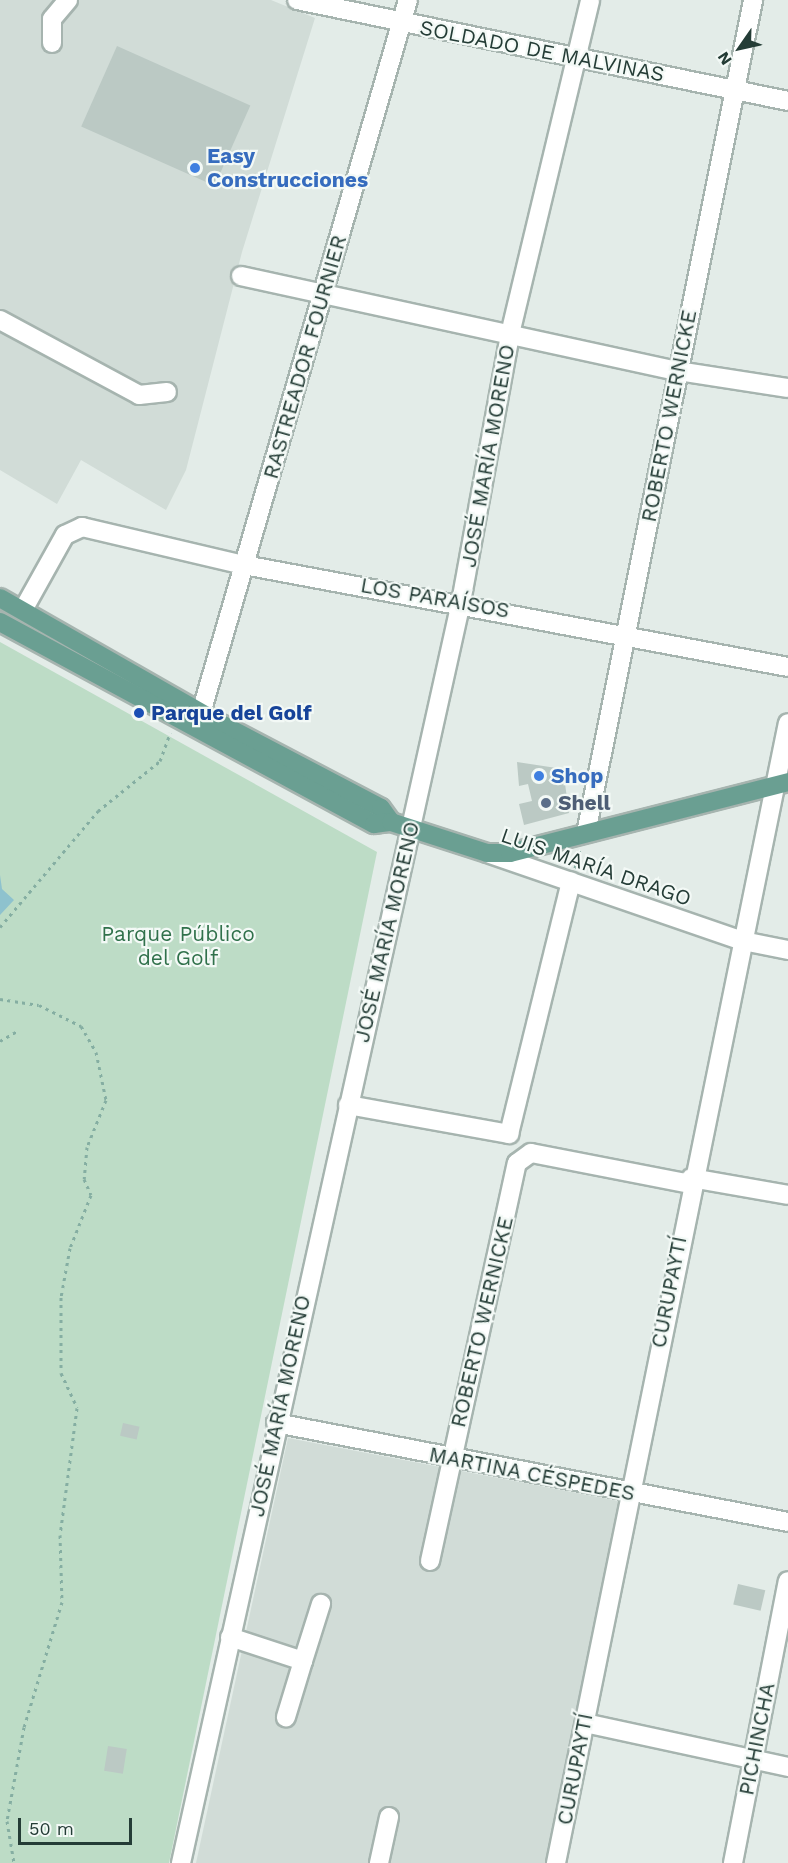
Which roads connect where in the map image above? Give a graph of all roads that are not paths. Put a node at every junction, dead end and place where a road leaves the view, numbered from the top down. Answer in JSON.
{"nodes":[{"id":1,"x":297,"y":0,"type":"edge"},
{"id":2,"x":408,"y":0,"type":"edge"},
{"id":3,"x":590,"y":0,"type":"edge"},
{"id":4,"x":753,"y":0,"type":"edge"},
{"id":5,"x":62,"y":2,"type":"edge"},
{"id":6,"x":401,"y":23,"type":"junction"},
{"id":7,"x":52,"y":43,"type":"dead end"},
{"id":8,"x":578,"y":55,"type":"junction"},
{"id":9,"x":736,"y":90,"type":"junction"},
{"id":10,"x":788,"y":101,"type":"edge"},
{"id":11,"x":241,"y":276,"type":"dead end"},
{"id":12,"x":323,"y":296,"type":"junction"},
{"id":13,"x":0,"y":320,"type":"edge"},
{"id":14,"x":510,"y":334,"type":"junction"},
{"id":15,"x":678,"y":371,"type":"junction"},
{"id":16,"x":788,"y":388,"type":"edge"},
{"id":17,"x":167,"y":392,"type":"dead end"},
{"id":18,"x":244,"y":565,"type":"junction"},
{"id":19,"x":0,"y":598,"type":"edge"},
{"id":20,"x":461,"y":602,"type":"junction"},
{"id":21,"x":22,"y":610,"type":"junction"},
{"id":22,"x":0,"y":622,"type":"edge"},
{"id":23,"x":626,"y":634,"type":"junction"},
{"id":24,"x":788,"y":667,"type":"edge"},
{"id":25,"x":201,"y":713,"type":"junction"},
{"id":26,"x":788,"y":723,"type":"edge"},
{"id":27,"x":781,"y":783,"type":"edge"},
{"id":28,"x":391,"y":822,"type":"junction"},
{"id":29,"x":409,"y":830,"type":"junction"},
{"id":30,"x":586,"y":832,"type":"junction"},
{"id":31,"x":488,"y":853,"type":"junction"},
{"id":32,"x":571,"y":882,"type":"junction"},
{"id":33,"x":743,"y":941,"type":"junction"},
{"id":34,"x":788,"y":950,"type":"edge"},
{"id":35,"x":348,"y":1105,"type":"junction"},
{"id":36,"x":691,"y":1181,"type":"junction"},
{"id":37,"x":788,"y":1195,"type":"edge"},
{"id":38,"x":276,"y":1423,"type":"junction"},
{"id":39,"x":450,"y":1459,"type":"junction"},
{"id":40,"x":631,"y":1492,"type":"junction"},
{"id":41,"x":788,"y":1522,"type":"edge"},
{"id":42,"x":430,"y":1561,"type":"dead end"},
{"id":43,"x":788,"y":1581,"type":"edge"},
{"id":44,"x":321,"y":1604,"type":"dead end"},
{"id":45,"x":230,"y":1637,"type":"junction"},
{"id":46,"x":303,"y":1661,"type":"junction"},
{"id":47,"x":286,"y":1717,"type":"dead end"},
{"id":48,"x":585,"y":1723,"type":"junction"},
{"id":49,"x":753,"y":1758,"type":"junction"},
{"id":50,"x":788,"y":1767,"type":"edge"},
{"id":51,"x":389,"y":1817,"type":"dead end"},
{"id":52,"x":182,"y":1863,"type":"edge"},
{"id":53,"x":380,"y":1863,"type":"edge"},
{"id":54,"x":556,"y":1863,"type":"edge"},
{"id":55,"x":733,"y":1863,"type":"edge"}],
"edges":[{"from":1,"to":6,"type":"street","name":"SOLDADO DE MALVINAS"},
{"from":2,"to":6,"type":"street","name":"RASTREADOR FOURNIER"},
{"from":3,"to":8,"type":"street","name":"JOSÉ MARÍA MORENO"},
{"from":4,"to":9,"type":"street","name":"ROBERTO WERNICKE"},
{"from":5,"to":7,"type":"street"},
{"from":6,"to":8,"type":"street","name":"SOLDADO DE MALVINAS"},
{"from":6,"to":12,"type":"street","name":"RASTREADOR FOURNIER"},
{"from":8,"to":9,"type":"street","name":"SOLDADO DE MALVINAS"},
{"from":8,"to":14,"type":"street","name":"JOSÉ MARÍA MORENO"},
{"from":9,"to":10,"type":"street","name":"SOLDADO DE MALVINAS"},
{"from":9,"to":15,"type":"street","name":"ROBERTO WERNICKE"},
{"from":11,"to":12,"type":"street"},
{"from":12,"to":14,"type":"street"},
{"from":12,"to":18,"type":"street","name":"RASTREADOR FOURNIER"},
{"from":13,"to":17,"type":"street"},
{"from":14,"to":15,"type":"street"},
{"from":14,"to":20,"type":"street","name":"JOSÉ MARÍA MORENO"},
{"from":15,"to":16,"type":"street"},
{"from":15,"to":23,"type":"street","name":"ROBERTO WERNICKE"},
{"from":18,"to":20,"type":"street","name":"LOS PARAÍSOS"},
{"from":18,"to":21,"type":"street","name":"LOS PARAÍSOS"},
{"from":18,"to":25,"type":"street","name":"RASTREADOR FOURNIER"},
{"from":19,"to":21,"type":"main road","name":"LUIS MARÍA DRAGO"},
{"from":20,"to":23,"type":"street","name":"LOS PARAÍSOS"},
{"from":20,"to":29,"type":"street","name":"JOSÉ MARÍA MORENO"},
{"from":21,"to":25,"type":"main road","name":"LUIS MARÍA DRAGO"},
{"from":22,"to":28,"type":"main road","name":"LUIS MARÍA DRAGO"},
{"from":23,"to":24,"type":"street","name":"LOS PARAÍSOS"},
{"from":23,"to":30,"type":"street","name":"ROBERTO WERNICKE"},
{"from":25,"to":28,"type":"main road","name":"LUIS MARÍA DRAGO"},
{"from":26,"to":27,"type":"street","name":"CURUPAYTÍ"},
{"from":27,"to":30,"type":"main road"},
{"from":27,"to":33,"type":"street","name":"CURUPAYTÍ"},
{"from":28,"to":29,"type":"main road","name":"LUIS MARÍA DRAGO"},
{"from":29,"to":31,"type":"main road","name":"LUIS MARÍA DRAGO"},
{"from":29,"to":35,"type":"street","name":"JOSÉ MARÍA MORENO"},
{"from":30,"to":31,"type":"main road"},
{"from":31,"to":32,"type":"street","name":"LUIS MARÍA DRAGO"},
{"from":32,"to":33,"type":"street","name":"LUIS MARÍA DRAGO"},
{"from":32,"to":35,"type":"street"},
{"from":33,"to":34,"type":"street","name":"LUIS MARÍA DRAGO"},
{"from":33,"to":36,"type":"street","name":"CURUPAYTÍ"},
{"from":35,"to":38,"type":"street","name":"JOSÉ MARÍA MORENO"},
{"from":36,"to":37,"type":"street"},
{"from":36,"to":39,"type":"street","name":"ROBERTO WERNICKE"},
{"from":36,"to":40,"type":"street","name":"CURUPAYTÍ"},
{"from":38,"to":39,"type":"street","name":"MARTINA CÉSPEDES"},
{"from":38,"to":45,"type":"street","name":"JOSÉ MARÍA MORENO"},
{"from":39,"to":40,"type":"street","name":"MARTINA CÉSPEDES"},
{"from":39,"to":42,"type":"street","name":"ROBERTO WERNICKE"},
{"from":40,"to":41,"type":"street","name":"MARTINA CÉSPEDES"},
{"from":40,"to":48,"type":"street","name":"CURUPAYTÍ"},
{"from":43,"to":49,"type":"street","name":"PICHINCHA"},
{"from":44,"to":46,"type":"street"},
{"from":45,"to":46,"type":"street"},
{"from":45,"to":52,"type":"street","name":"JOSÉ MARÍA MORENO"},
{"from":46,"to":47,"type":"street"},
{"from":48,"to":49,"type":"street"},
{"from":48,"to":54,"type":"street","name":"CURUPAYTÍ"},
{"from":49,"to":50,"type":"street"},
{"from":49,"to":55,"type":"street","name":"PICHINCHA"},
{"from":51,"to":53,"type":"street"}]}
